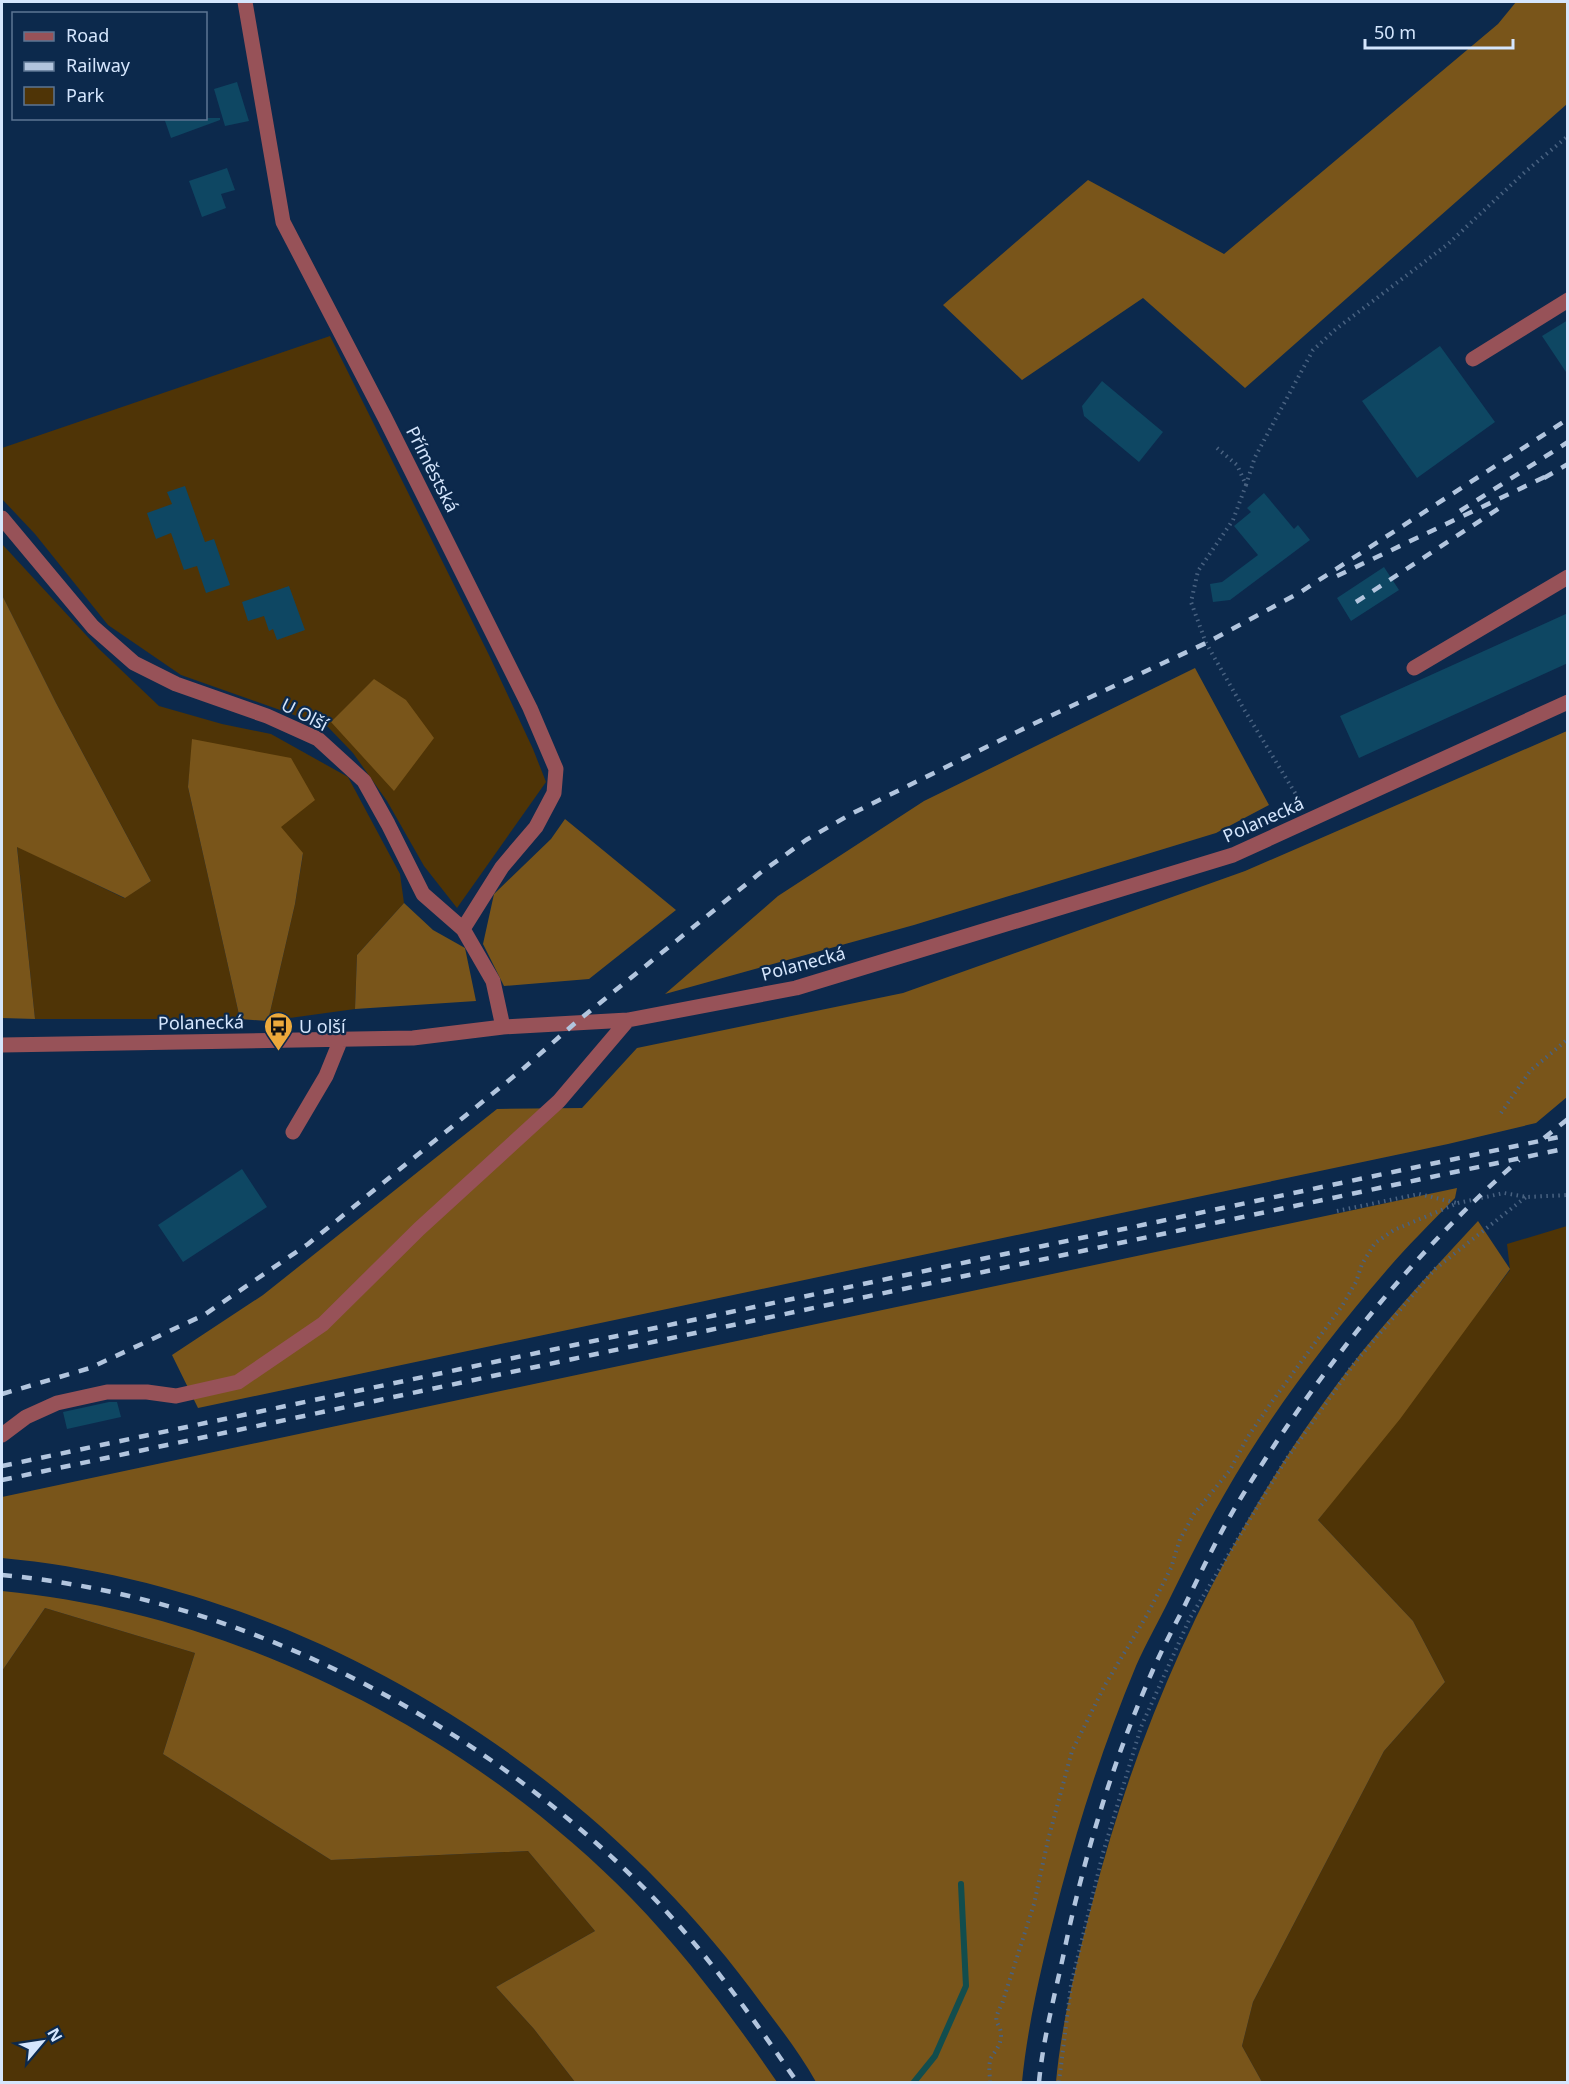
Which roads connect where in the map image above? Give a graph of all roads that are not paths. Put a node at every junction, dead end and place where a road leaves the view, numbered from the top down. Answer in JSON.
{"nodes":[{"id":1,"x":245,"y":2,"type":"edge"},
{"id":2,"x":1568,"y":300,"type":"edge"},
{"id":3,"x":1473,"y":359,"type":"dead end"},
{"id":4,"x":2,"y":518,"type":"edge"},
{"id":5,"x":1568,"y":578,"type":"edge"},
{"id":6,"x":1414,"y":668,"type":"dead end"},
{"id":7,"x":1568,"y":702,"type":"edge"},
{"id":8,"x":463,"y":928,"type":"junction"},
{"id":9,"x":628,"y":1020,"type":"junction"},
{"id":10,"x":503,"y":1027,"type":"junction"},
{"id":11,"x":341,"y":1039,"type":"junction"},
{"id":12,"x":2,"y":1045,"type":"edge"},
{"id":13,"x":293,"y":1132,"type":"dead end"},
{"id":14,"x":2,"y":1435,"type":"edge"}],
"edges":[{"from":1,"to":8,"type":"street","name":"Příměstská"},
{"from":2,"to":3,"type":"street"},
{"from":4,"to":8,"type":"street","name":"U Olší"},
{"from":5,"to":6,"type":"street"},
{"from":7,"to":9,"type":"street","name":"Polanecká"},
{"from":8,"to":10,"type":"street","name":"U Olší"},
{"from":9,"to":10,"type":"street","name":"Polanecká"},
{"from":9,"to":14,"type":"street"},
{"from":10,"to":11,"type":"street","name":"Polanecká"},
{"from":11,"to":12,"type":"street","name":"Polanecká"},
{"from":11,"to":13,"type":"street"}]}
